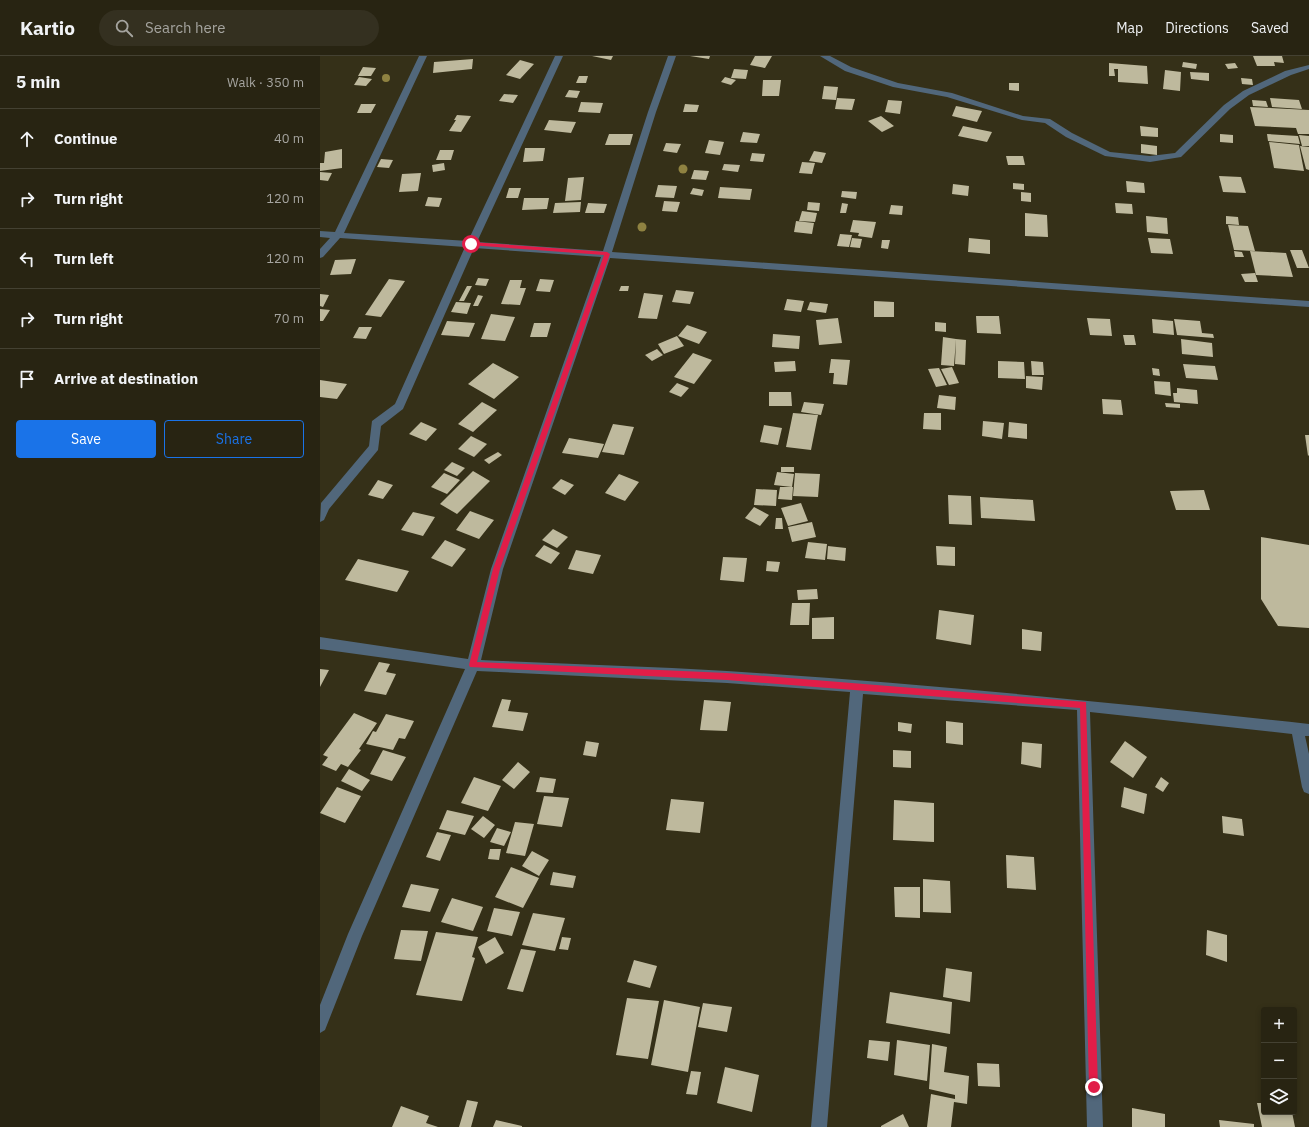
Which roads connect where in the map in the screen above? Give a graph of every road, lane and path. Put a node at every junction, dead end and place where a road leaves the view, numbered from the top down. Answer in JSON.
{"nodes":[{"id":1,"x":423,"y":56,"type":"edge"},
{"id":2,"x":559,"y":56,"type":"edge"},
{"id":3,"x":672,"y":56,"type":"edge"},
{"id":4,"x":824,"y":56,"type":"edge"},
{"id":5,"x":1309,"y":67,"type":"edge"},
{"id":6,"x":320,"y":234,"type":"edge"},
{"id":7,"x":338,"y":235,"type":"junction"},
{"id":8,"x":471,"y":244,"type":"junction"},
{"id":9,"x":607,"y":254,"type":"junction"},
{"id":10,"x":320,"y":255,"type":"edge"},
{"id":11,"x":1309,"y":304,"type":"edge"},
{"id":12,"x":320,"y":516,"type":"edge"},
{"id":13,"x":320,"y":643,"type":"edge"},
{"id":14,"x":473,"y":665,"type":"junction"},
{"id":15,"x":857,"y":687,"type":"junction"},
{"id":16,"x":1083,"y":705,"type":"junction"},
{"id":17,"x":1303,"y":729,"type":"edge"},
{"id":18,"x":1309,"y":787,"type":"edge"},
{"id":19,"x":320,"y":1025,"type":"edge"},
{"id":20,"x":819,"y":1127,"type":"edge"},
{"id":21,"x":1095,"y":1127,"type":"edge"}],
"edges":[{"from":1,"to":7,"type":"street"},
{"from":2,"to":8,"type":"street"},
{"from":3,"to":9,"type":"street"},
{"from":4,"to":5,"type":"street"},
{"from":6,"to":7,"type":"street"},
{"from":7,"to":8,"type":"street"},
{"from":7,"to":10,"type":"street"},
{"from":8,"to":9,"type":"street"},
{"from":8,"to":12,"type":"street"},
{"from":9,"to":11,"type":"street"},
{"from":9,"to":14,"type":"street"},
{"from":13,"to":14,"type":"street"},
{"from":14,"to":15,"type":"street"},
{"from":14,"to":19,"type":"street"},
{"from":15,"to":16,"type":"street"},
{"from":15,"to":20,"type":"street"},
{"from":16,"to":17,"type":"street"},
{"from":16,"to":21,"type":"street"},
{"from":17,"to":18,"type":"street"}]}
